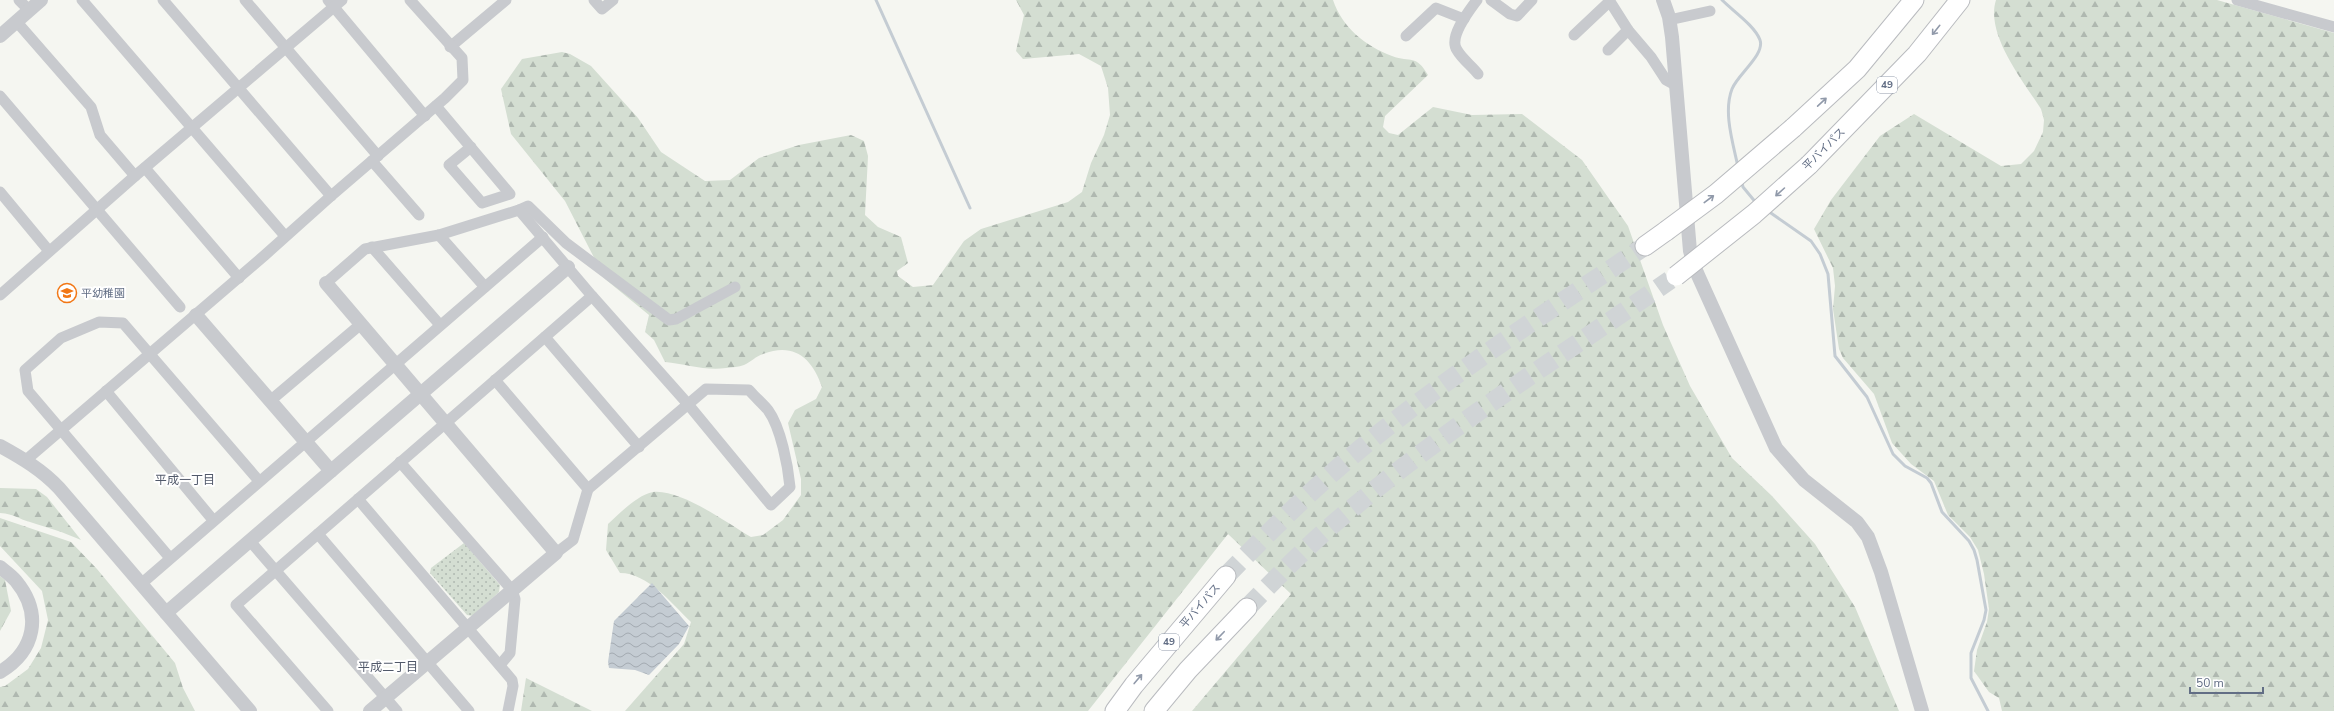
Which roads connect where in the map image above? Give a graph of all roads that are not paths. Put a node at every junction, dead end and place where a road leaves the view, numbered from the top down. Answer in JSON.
{"nodes":[{"id":1,"x":19,"y":0,"type":"edge"},
{"id":2,"x":41,"y":0,"type":"edge"},
{"id":3,"x":82,"y":0,"type":"edge"},
{"id":4,"x":163,"y":0,"type":"edge"},
{"id":5,"x":245,"y":0,"type":"edge"},
{"id":6,"x":506,"y":0,"type":"edge"},
{"id":7,"x":594,"y":0,"type":"edge"},
{"id":8,"x":613,"y":0,"type":"edge"},
{"id":9,"x":1477,"y":0,"type":"edge"},
{"id":10,"x":1491,"y":0,"type":"edge"},
{"id":11,"x":1532,"y":0,"type":"edge"},
{"id":12,"x":1663,"y":0,"type":"edge"},
{"id":13,"x":1960,"y":0,"type":"edge"},
{"id":14,"x":2237,"y":0,"type":"edge"},
{"id":15,"x":1609,"y":1,"type":"edge"},
{"id":16,"x":1914,"y":1,"type":"edge"},
{"id":17,"x":335,"y":2,"type":"edge"},
{"id":18,"x":415,"y":2,"type":"edge"},
{"id":19,"x":1437,"y":4,"type":"edge"},
{"id":20,"x":29,"y":10,"type":"junction"},
{"id":21,"x":1710,"y":11,"type":"dead end"},
{"id":22,"x":1464,"y":19,"type":"junction"},
{"id":23,"x":1669,"y":20,"type":"junction"},
{"id":24,"x":16,"y":21,"type":"junction"},
{"id":25,"x":2334,"y":26,"type":"edge"},
{"id":26,"x":1628,"y":30,"type":"junction"},
{"id":27,"x":1574,"y":35,"type":"dead end"},
{"id":28,"x":0,"y":36,"type":"edge"},
{"id":29,"x":1406,"y":36,"type":"dead end"},
{"id":30,"x":286,"y":47,"type":"junction"},
{"id":31,"x":450,"y":47,"type":"junction"},
{"id":32,"x":1608,"y":50,"type":"dead end"},
{"id":33,"x":1478,"y":74,"type":"dead end"},
{"id":34,"x":1677,"y":86,"type":"junction"},
{"id":35,"x":238,"y":87,"type":"junction"},
{"id":36,"x":0,"y":96,"type":"edge"},
{"id":37,"x":436,"y":106,"type":"junction"},
{"id":38,"x":425,"y":116,"type":"junction"},
{"id":39,"x":191,"y":128,"type":"junction"},
{"id":40,"x":470,"y":147,"type":"junction"},
{"id":41,"x":375,"y":158,"type":"junction"},
{"id":42,"x":145,"y":168,"type":"junction"},
{"id":43,"x":135,"y":176,"type":"junction"},
{"id":44,"x":0,"y":192,"type":"edge"},
{"id":45,"x":331,"y":196,"type":"junction"},
{"id":46,"x":98,"y":210,"type":"junction"},
{"id":47,"x":519,"y":210,"type":"junction"},
{"id":48,"x":419,"y":215,"type":"dead end"},
{"id":49,"x":439,"y":235,"type":"junction"},
{"id":50,"x":285,"y":236,"type":"junction"},
{"id":51,"x":543,"y":237,"type":"junction"},
{"id":52,"x":1645,"y":246,"type":"tunnel mouth"},
{"id":53,"x":372,"y":247,"type":"junction"},
{"id":54,"x":49,"y":251,"type":"junction"},
{"id":55,"x":568,"y":267,"type":"junction"},
{"id":56,"x":239,"y":278,"type":"junction"},
{"id":57,"x":1673,"y":278,"type":"tunnel mouth"},
{"id":58,"x":326,"y":283,"type":"joint"},
{"id":59,"x":485,"y":287,"type":"junction"},
{"id":60,"x":735,"y":287,"type":"dead end"},
{"id":61,"x":1,"y":292,"type":"edge"},
{"id":62,"x":592,"y":296,"type":"junction"},
{"id":63,"x":180,"y":307,"type":"dead end"},
{"id":64,"x":196,"y":315,"type":"junction"},
{"id":65,"x":361,"y":324,"type":"junction"},
{"id":66,"x":440,"y":325,"type":"junction"},
{"id":67,"x":545,"y":337,"type":"junction"},
{"id":68,"x":151,"y":354,"type":"junction"},
{"id":69,"x":395,"y":364,"type":"junction"},
{"id":70,"x":495,"y":380,"type":"junction"},
{"id":71,"x":106,"y":391,"type":"junction"},
{"id":72,"x":421,"y":394,"type":"junction"},
{"id":73,"x":270,"y":401,"type":"junction"},
{"id":74,"x":687,"y":403,"type":"junction"},
{"id":75,"x":445,"y":423,"type":"junction"},
{"id":76,"x":60,"y":430,"type":"junction"},
{"id":77,"x":305,"y":441,"type":"junction"},
{"id":78,"x":0,"y":446,"type":"edge"},
{"id":79,"x":639,"y":447,"type":"junction"},
{"id":80,"x":26,"y":460,"type":"junction"},
{"id":81,"x":400,"y":462,"type":"junction"},
{"id":82,"x":331,"y":471,"type":"junction"},
{"id":83,"x":259,"y":481,"type":"junction"},
{"id":84,"x":588,"y":490,"type":"junction"},
{"id":85,"x":358,"y":499,"type":"junction"},
{"id":86,"x":214,"y":520,"type":"junction"},
{"id":87,"x":318,"y":534,"type":"junction"},
{"id":88,"x":250,"y":541,"type":"junction"},
{"id":89,"x":556,"y":554,"type":"junction"},
{"id":90,"x":170,"y":558,"type":"junction"},
{"id":91,"x":0,"y":567,"type":"edge"},
{"id":92,"x":275,"y":571,"type":"junction"},
{"id":93,"x":1226,"y":576,"type":"tunnel mouth"},
{"id":94,"x":141,"y":584,"type":"junction"},
{"id":95,"x":512,"y":590,"type":"junction"},
{"id":96,"x":1247,"y":608,"type":"tunnel mouth"},
{"id":97,"x":166,"y":614,"type":"junction"},
{"id":98,"x":468,"y":628,"type":"junction"},
{"id":99,"x":427,"y":662,"type":"junction"},
{"id":100,"x":500,"y":665,"type":"junction"},
{"id":101,"x":0,"y":672,"type":"edge"},
{"id":102,"x":386,"y":698,"type":"junction"},
{"id":103,"x":250,"y":711,"type":"edge"},
{"id":104,"x":328,"y":711,"type":"edge"},
{"id":105,"x":370,"y":711,"type":"edge"},
{"id":106,"x":397,"y":711,"type":"edge"},
{"id":107,"x":469,"y":711,"type":"edge"},
{"id":108,"x":508,"y":711,"type":"edge"},
{"id":109,"x":1115,"y":711,"type":"edge"},
{"id":110,"x":1154,"y":711,"type":"edge"},
{"id":111,"x":1922,"y":711,"type":"edge"}],
"edges":[{"from":1,"to":20,"type":"street"},
{"from":2,"to":20,"type":"street"},
{"from":3,"to":39,"type":"street"},
{"from":4,"to":35,"type":"street"},
{"from":5,"to":30,"type":"street"},
{"from":6,"to":31,"type":"street"},
{"from":7,"to":8,"type":"street"},
{"from":9,"to":22,"type":"street"},
{"from":10,"to":11,"type":"street"},
{"from":12,"to":23,"type":"street"},
{"from":13,"to":57,"type":"highway","name":"平バイパス","number":"49","one_way":true,"bridge":true},
{"from":14,"to":25,"type":"street"},
{"from":15,"to":26,"type":"street"},
{"from":15,"to":27,"type":"street"},
{"from":52,"to":16,"type":"highway","one_way":true,"bridge":true},
{"from":17,"to":30,"type":"street"},
{"from":17,"to":38,"type":"street"},
{"from":18,"to":31,"type":"street"},
{"from":19,"to":22,"type":"street"},
{"from":19,"to":29,"type":"street"},
{"from":20,"to":24,"type":"street"},
{"from":21,"to":23,"type":"street"},
{"from":22,"to":33,"type":"street"},
{"from":23,"to":34,"type":"street"},
{"from":24,"to":28,"type":"street"},
{"from":24,"to":43,"type":"street"},
{"from":26,"to":32,"type":"street"},
{"from":26,"to":34,"type":"street"},
{"from":30,"to":35,"type":"street"},
{"from":30,"to":41,"type":"street"},
{"from":31,"to":37,"type":"street"},
{"from":34,"to":111,"type":"street"},
{"from":35,"to":39,"type":"street"},
{"from":35,"to":45,"type":"street"},
{"from":36,"to":46,"type":"street"},
{"from":37,"to":38,"type":"street"},
{"from":37,"to":40,"type":"street"},
{"from":38,"to":41,"type":"street"},
{"from":39,"to":42,"type":"street"},
{"from":39,"to":50,"type":"street"},
{"from":40,"to":40,"type":"street"},
{"from":41,"to":45,"type":"street"},
{"from":41,"to":48,"type":"street"},
{"from":42,"to":43,"type":"street"},
{"from":42,"to":56,"type":"street"},
{"from":43,"to":46,"type":"street"},
{"from":44,"to":54,"type":"street"},
{"from":45,"to":50,"type":"street"},
{"from":46,"to":54,"type":"street"},
{"from":46,"to":63,"type":"street"},
{"from":47,"to":49,"type":"street"},
{"from":47,"to":51,"type":"street"},
{"from":47,"to":60,"type":"street"},
{"from":49,"to":53,"type":"street"},
{"from":49,"to":59,"type":"street"},
{"from":50,"to":56,"type":"street"},
{"from":51,"to":55,"type":"street"},
{"from":51,"to":59,"type":"street"},
{"from":53,"to":58,"type":"street"},
{"from":53,"to":66,"type":"street"},
{"from":54,"to":61,"type":"street"},
{"from":55,"to":62,"type":"street"},
{"from":55,"to":72,"type":"street"},
{"from":56,"to":64,"type":"street"},
{"from":58,"to":65,"type":"street"},
{"from":59,"to":66,"type":"street"},
{"from":62,"to":67,"type":"street"},
{"from":62,"to":74,"type":"street"},
{"from":64,"to":68,"type":"street"},
{"from":64,"to":73,"type":"street"},
{"from":65,"to":69,"type":"street"},
{"from":65,"to":73,"type":"street"},
{"from":66,"to":69,"type":"street"},
{"from":67,"to":70,"type":"street"},
{"from":67,"to":79,"type":"street"},
{"from":68,"to":71,"type":"street"},
{"from":68,"to":76,"type":"street"},
{"from":68,"to":83,"type":"street"},
{"from":69,"to":72,"type":"street"},
{"from":69,"to":77,"type":"street"},
{"from":70,"to":75,"type":"street"},
{"from":70,"to":84,"type":"street"},
{"from":71,"to":76,"type":"street"},
{"from":71,"to":86,"type":"street"},
{"from":72,"to":75,"type":"street"},
{"from":72,"to":82,"type":"street"},
{"from":73,"to":77,"type":"street"},
{"from":74,"to":74,"type":"street"},
{"from":74,"to":79,"type":"street"},
{"from":75,"to":81,"type":"street"},
{"from":75,"to":89,"type":"street"},
{"from":76,"to":80,"type":"street"},
{"from":76,"to":90,"type":"street"},
{"from":77,"to":82,"type":"street"},
{"from":77,"to":83,"type":"street"},
{"from":78,"to":80,"type":"street"},
{"from":79,"to":84,"type":"street"},
{"from":80,"to":94,"type":"street"},
{"from":81,"to":85,"type":"street"},
{"from":81,"to":95,"type":"street"},
{"from":82,"to":88,"type":"street"},
{"from":83,"to":86,"type":"street"},
{"from":84,"to":89,"type":"street"},
{"from":85,"to":87,"type":"street"},
{"from":85,"to":98,"type":"street"},
{"from":86,"to":90,"type":"street"},
{"from":87,"to":92,"type":"street"},
{"from":87,"to":99,"type":"street"},
{"from":88,"to":92,"type":"street"},
{"from":88,"to":97,"type":"street"},
{"from":89,"to":95,"type":"street"},
{"from":90,"to":94,"type":"street"},
{"from":91,"to":101,"type":"street"},
{"from":92,"to":102,"type":"street"},
{"from":92,"to":104,"type":"street"},
{"from":109,"to":93,"type":"highway","name":"平バイパス","number":"49","one_way":true},
{"from":94,"to":97,"type":"street"},
{"from":95,"to":98,"type":"street"},
{"from":95,"to":100,"type":"street"},
{"from":96,"to":110,"type":"highway","one_way":true},
{"from":97,"to":103,"type":"street"},
{"from":98,"to":99,"type":"street"},
{"from":98,"to":100,"type":"street"},
{"from":99,"to":102,"type":"street"},
{"from":99,"to":107,"type":"street"},
{"from":100,"to":108,"type":"street"},
{"from":102,"to":105,"type":"street"},
{"from":102,"to":106,"type":"street"}]}
